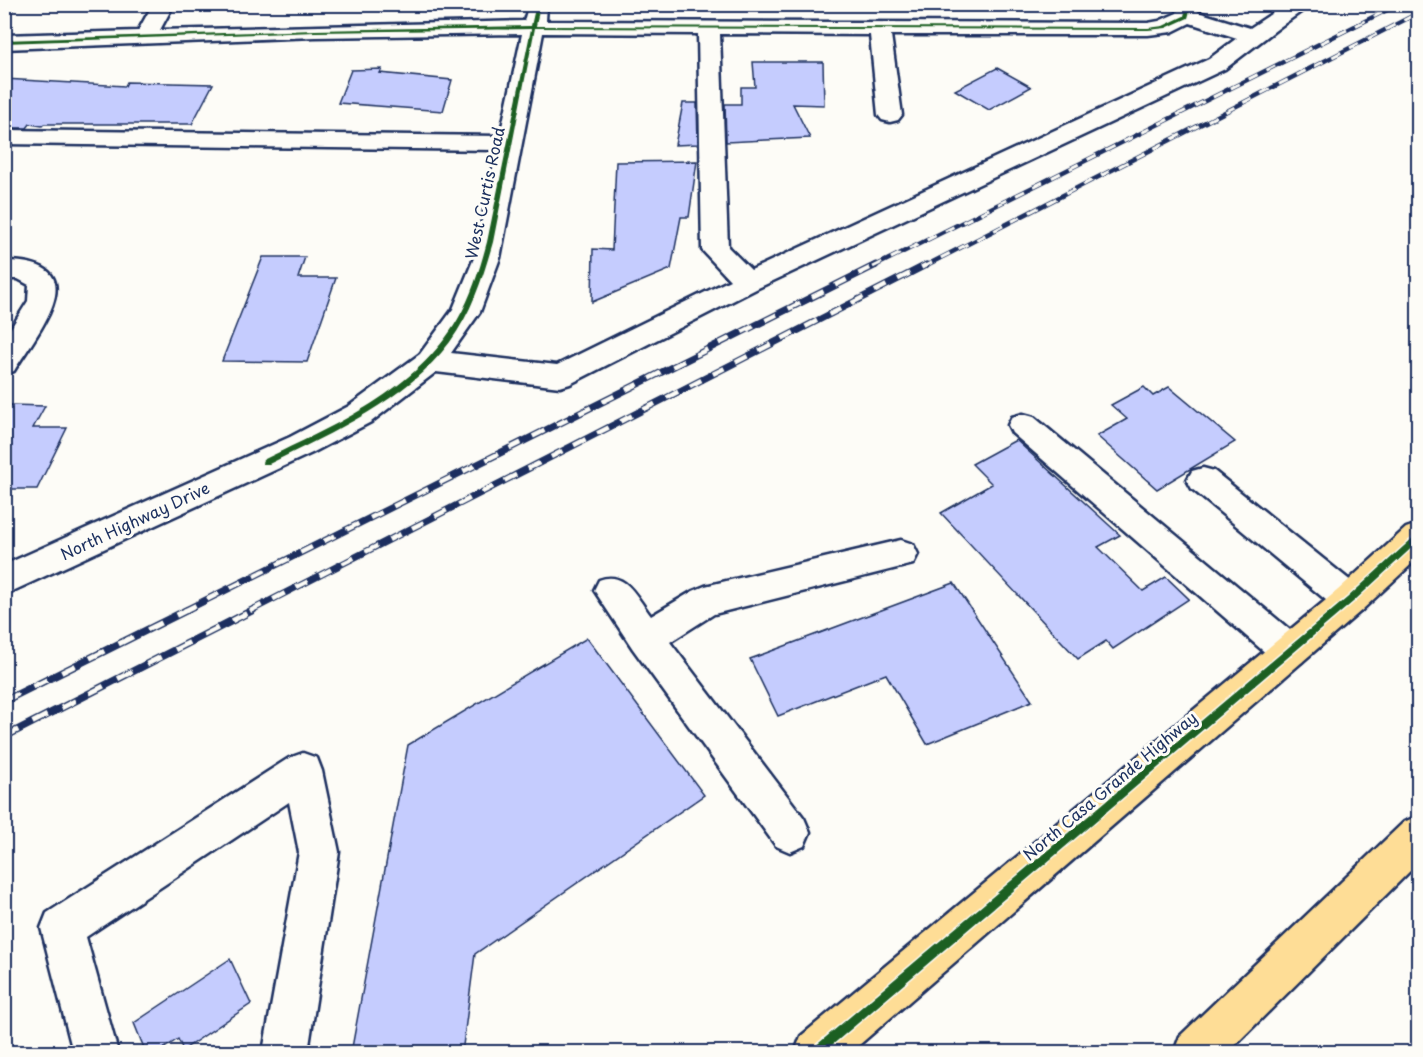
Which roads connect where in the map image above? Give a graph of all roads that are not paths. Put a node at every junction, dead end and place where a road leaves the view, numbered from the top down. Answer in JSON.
{"nodes":[{"id":1,"x":164,"y":4,"type":"edge"},
{"id":2,"x":1302,"y":4,"type":"edge"},
{"id":3,"x":1188,"y":10,"type":"edge"},
{"id":4,"x":536,"y":16,"type":"edge"},
{"id":5,"x":709,"y":27,"type":"junction"},
{"id":6,"x":880,"y":28,"type":"junction"},
{"id":7,"x":1254,"y":36,"type":"junction"},
{"id":8,"x":145,"y":38,"type":"junction"},
{"id":9,"x":4,"y":42,"type":"edge"},
{"id":10,"x":890,"y":115,"type":"dead end"},
{"id":11,"x":4,"y":137,"type":"edge"},
{"id":12,"x":510,"y":143,"type":"junction"},
{"id":13,"x":4,"y":270,"type":"edge"},
{"id":14,"x":748,"y":282,"type":"junction"},
{"id":15,"x":430,"y":361,"type":"junction"},
{"id":16,"x":4,"y":364,"type":"edge"},
{"id":17,"x":1023,"y":425,"type":"dead end"},
{"id":18,"x":266,"y":462,"type":"joint"},
{"id":19,"x":1203,"y":480,"type":"dead end"},
{"id":20,"x":1419,"y":538,"type":"edge"},
{"id":21,"x":901,"y":554,"type":"dead end"},
{"id":22,"x":4,"y":581,"type":"edge"},
{"id":23,"x":611,"y":590,"type":"dead end"},
{"id":24,"x":1350,"y":600,"type":"junction"},
{"id":25,"x":646,"y":638,"type":"junction"},
{"id":26,"x":1289,"y":651,"type":"junction"},
{"id":27,"x":790,"y":832,"type":"dead end"},
{"id":28,"x":1419,"y":836,"type":"edge"},
{"id":29,"x":95,"y":1053,"type":"edge"},
{"id":30,"x":285,"y":1053,"type":"edge"},
{"id":31,"x":817,"y":1053,"type":"edge"},
{"id":32,"x":1196,"y":1053,"type":"edge"}],
"edges":[{"from":1,"to":8,"type":"street"},
{"from":2,"to":7,"type":"street"},
{"from":3,"to":6,"type":"street"},
{"from":3,"to":7,"type":"street"},
{"from":4,"to":5,"type":"street"},
{"from":4,"to":8,"type":"street"},
{"from":4,"to":12,"type":"street","name":"West Curtis Road"},
{"from":5,"to":6,"type":"street"},
{"from":5,"to":14,"type":"street"},
{"from":6,"to":10,"type":"street"},
{"from":7,"to":14,"type":"street"},
{"from":8,"to":9,"type":"street"},
{"from":11,"to":12,"type":"street"},
{"from":12,"to":15,"type":"street","name":"West Curtis Road"},
{"from":13,"to":16,"type":"street"},
{"from":14,"to":15,"type":"street"},
{"from":15,"to":18,"type":"street","name":"West Curtis Road"},
{"from":17,"to":26,"type":"street"},
{"from":18,"to":22,"type":"street","name":"North Highway Drive"},
{"from":19,"to":24,"type":"street"},
{"from":20,"to":24,"type":"main road","name":"North Casa Grande Highway"},
{"from":21,"to":25,"type":"street"},
{"from":23,"to":25,"type":"street"},
{"from":24,"to":26,"type":"main road","name":"North Casa Grande Highway"},
{"from":25,"to":27,"type":"street"},
{"from":26,"to":31,"type":"main road","name":"North Casa Grande Highway"},
{"from":28,"to":32,"type":"main road"},
{"from":29,"to":30,"type":"street"}]}
